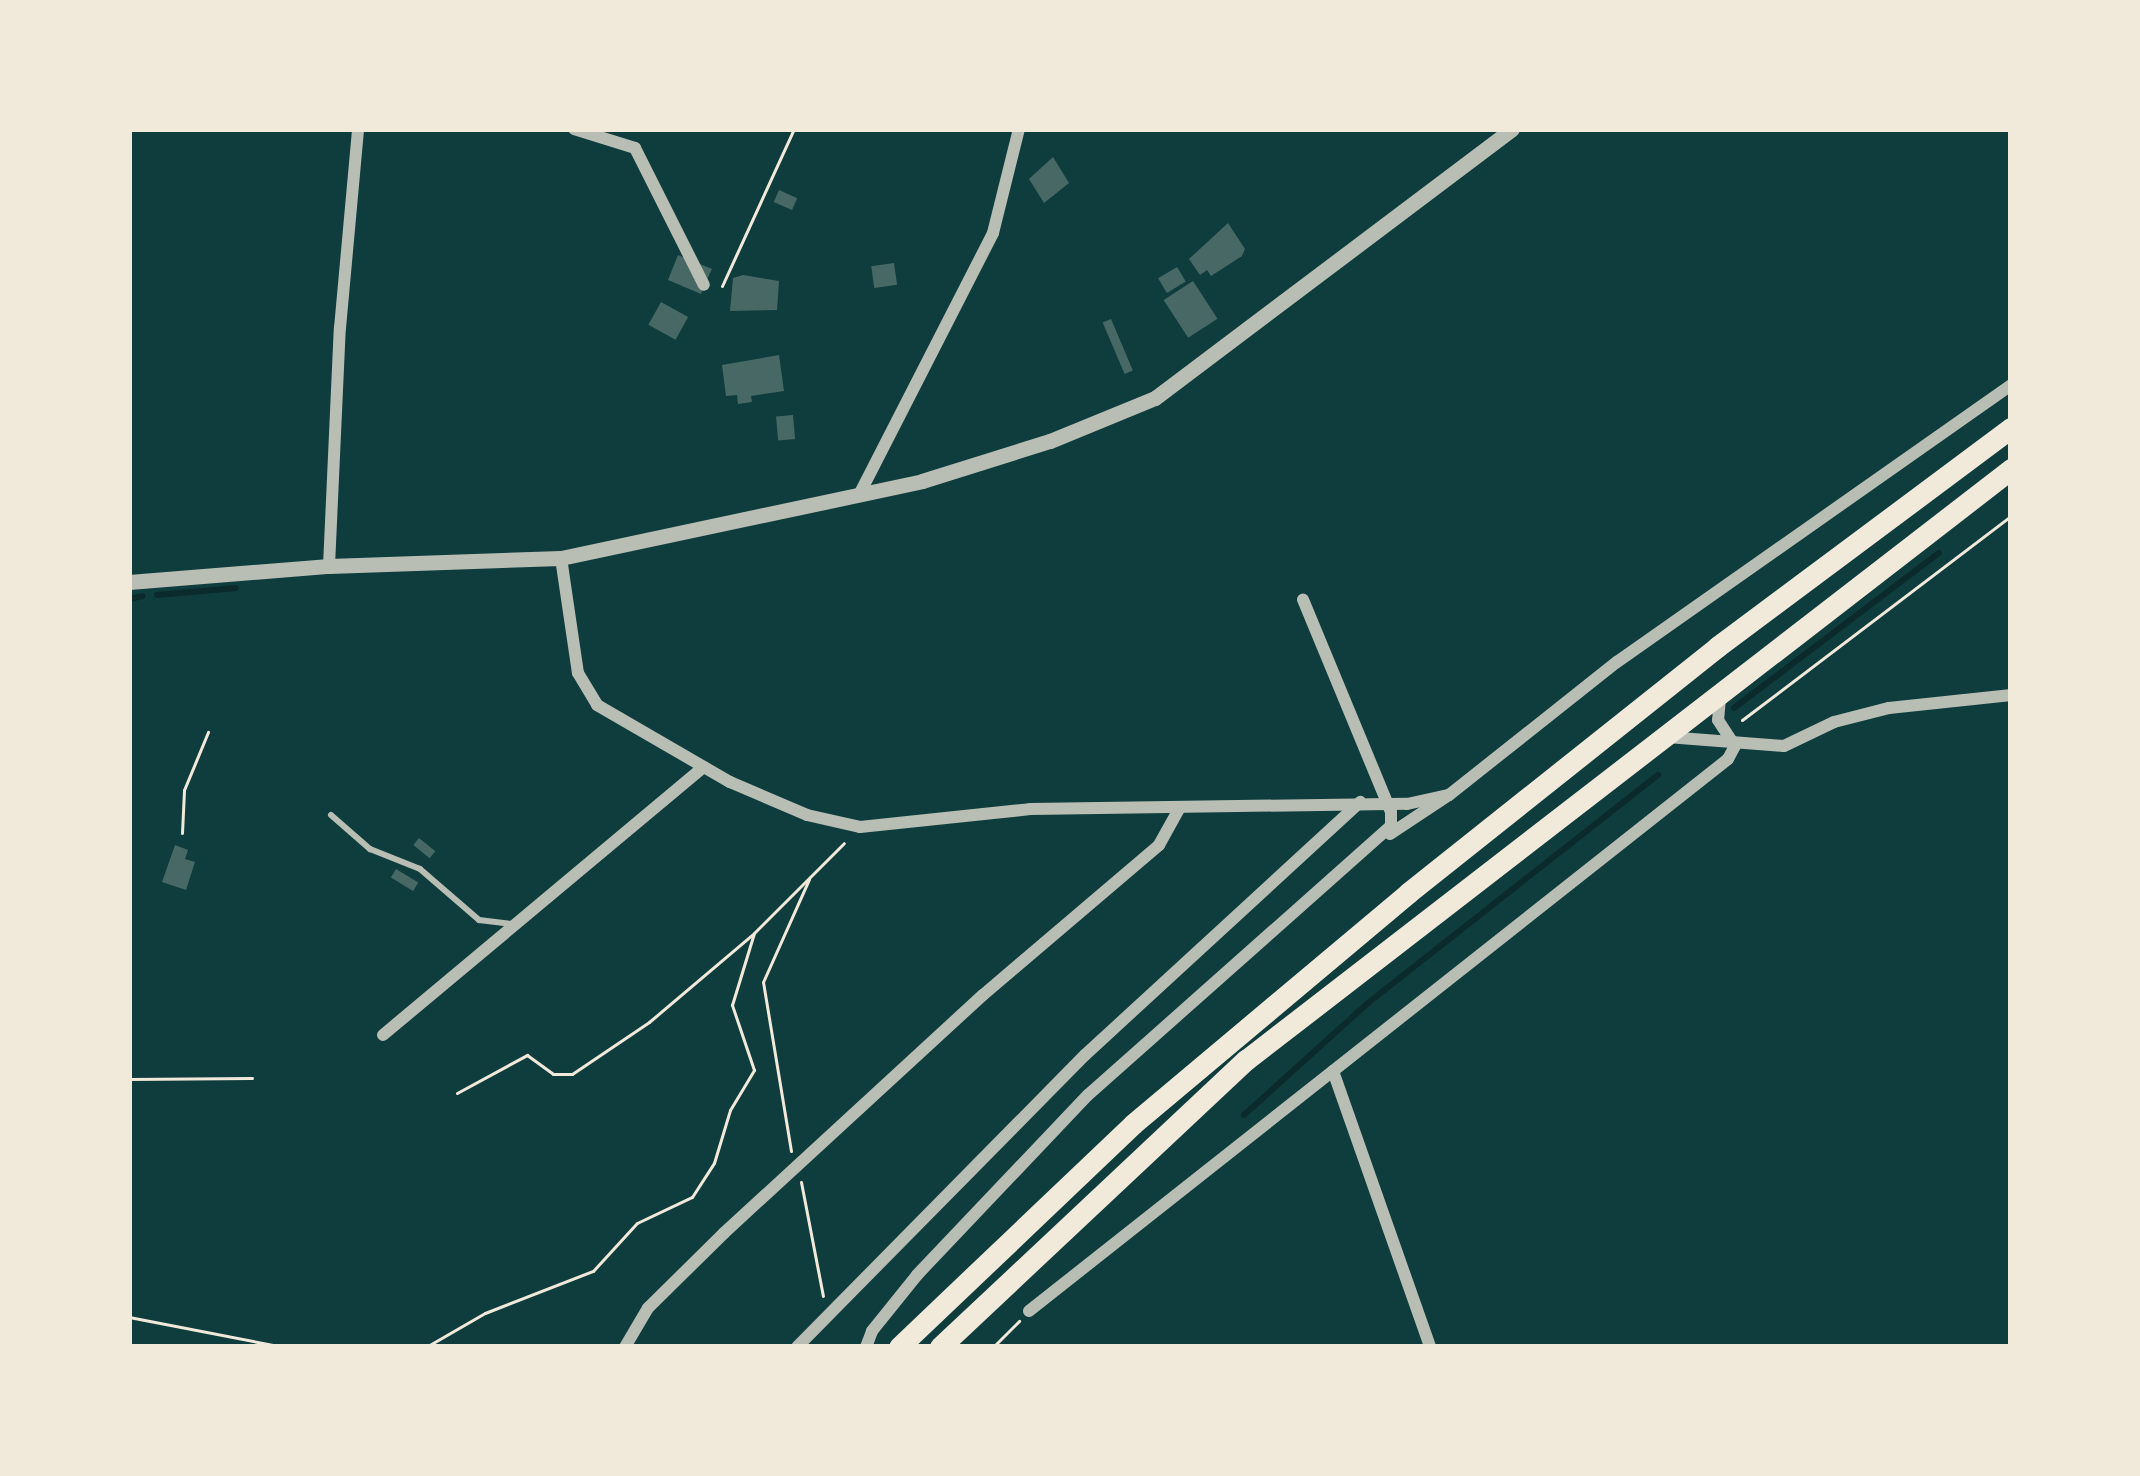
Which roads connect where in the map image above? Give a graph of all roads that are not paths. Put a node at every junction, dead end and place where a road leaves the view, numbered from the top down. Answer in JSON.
{"nodes":[{"id":1,"x":358,"y":129,"type":"edge"},
{"id":2,"x":574,"y":129,"type":"edge"},
{"id":3,"x":1019,"y":129,"type":"edge"},
{"id":4,"x":1512,"y":129,"type":"edge"},
{"id":5,"x":704,"y":285,"type":"dead end"},
{"id":6,"x":2011,"y":385,"type":"edge"},
{"id":7,"x":2011,"y":428,"type":"edge"},
{"id":8,"x":2011,"y":469,"type":"edge"},
{"id":9,"x":859,"y":495,"type":"junction"},
{"id":10,"x":561,"y":558,"type":"junction"},
{"id":11,"x":329,"y":566,"type":"junction"},
{"id":12,"x":129,"y":582,"type":"edge"},
{"id":13,"x":1303,"y":599,"type":"dead end"},
{"id":14,"x":1723,"y":688,"type":"junction"},
{"id":15,"x":2011,"y":694,"type":"edge"},
{"id":16,"x":1661,"y":736,"type":"junction"},
{"id":17,"x":1735,"y":746,"type":"junction"},
{"id":18,"x":704,"y":767,"type":"junction"},
{"id":19,"x":1449,"y":795,"type":"junction"},
{"id":20,"x":1361,"y":801,"type":"junction"},
{"id":21,"x":1383,"y":803,"type":"junction"},
{"id":22,"x":1179,"y":809,"type":"junction"},
{"id":23,"x":331,"y":815,"type":"dead end"},
{"id":24,"x":1382,"y":839,"type":"junction"},
{"id":25,"x":517,"y":924,"type":"junction"},
{"id":26,"x":383,"y":1035,"type":"dead end"},
{"id":27,"x":1333,"y":1071,"type":"junction"},
{"id":28,"x":1029,"y":1311,"type":"road end"},
{"id":29,"x":625,"y":1347,"type":"edge"},
{"id":30,"x":797,"y":1347,"type":"edge"},
{"id":31,"x":866,"y":1347,"type":"edge"},
{"id":32,"x":899,"y":1347,"type":"edge"},
{"id":33,"x":940,"y":1347,"type":"edge"},
{"id":34,"x":1430,"y":1347,"type":"edge"}],
"edges":[{"from":1,"to":11,"type":"street"},
{"from":2,"to":5,"type":"street"},
{"from":3,"to":9,"type":"street"},
{"from":4,"to":9,"type":"street"},
{"from":6,"to":19,"type":"street"},
{"from":7,"to":32,"type":"highway"},
{"from":8,"to":14,"type":"highway"},
{"from":9,"to":10,"type":"street"},
{"from":10,"to":11,"type":"street"},
{"from":10,"to":18,"type":"street"},
{"from":11,"to":12,"type":"street"},
{"from":13,"to":21,"type":"street"},
{"from":14,"to":16,"type":"highway"},
{"from":14,"to":17,"type":"street"},
{"from":15,"to":17,"type":"street"},
{"from":16,"to":17,"type":"street"},
{"from":16,"to":33,"type":"highway"},
{"from":17,"to":27,"type":"street"},
{"from":18,"to":22,"type":"street"},
{"from":18,"to":25,"type":"street"},
{"from":19,"to":21,"type":"street"},
{"from":19,"to":24,"type":"street"},
{"from":20,"to":21,"type":"street"},
{"from":20,"to":22,"type":"street"},
{"from":20,"to":30,"type":"street"},
{"from":21,"to":24,"type":"street"},
{"from":22,"to":29,"type":"street"},
{"from":23,"to":25,"type":"lane"},
{"from":24,"to":31,"type":"street"},
{"from":25,"to":26,"type":"street"},
{"from":27,"to":28,"type":"street"},
{"from":27,"to":34,"type":"street"}]}
